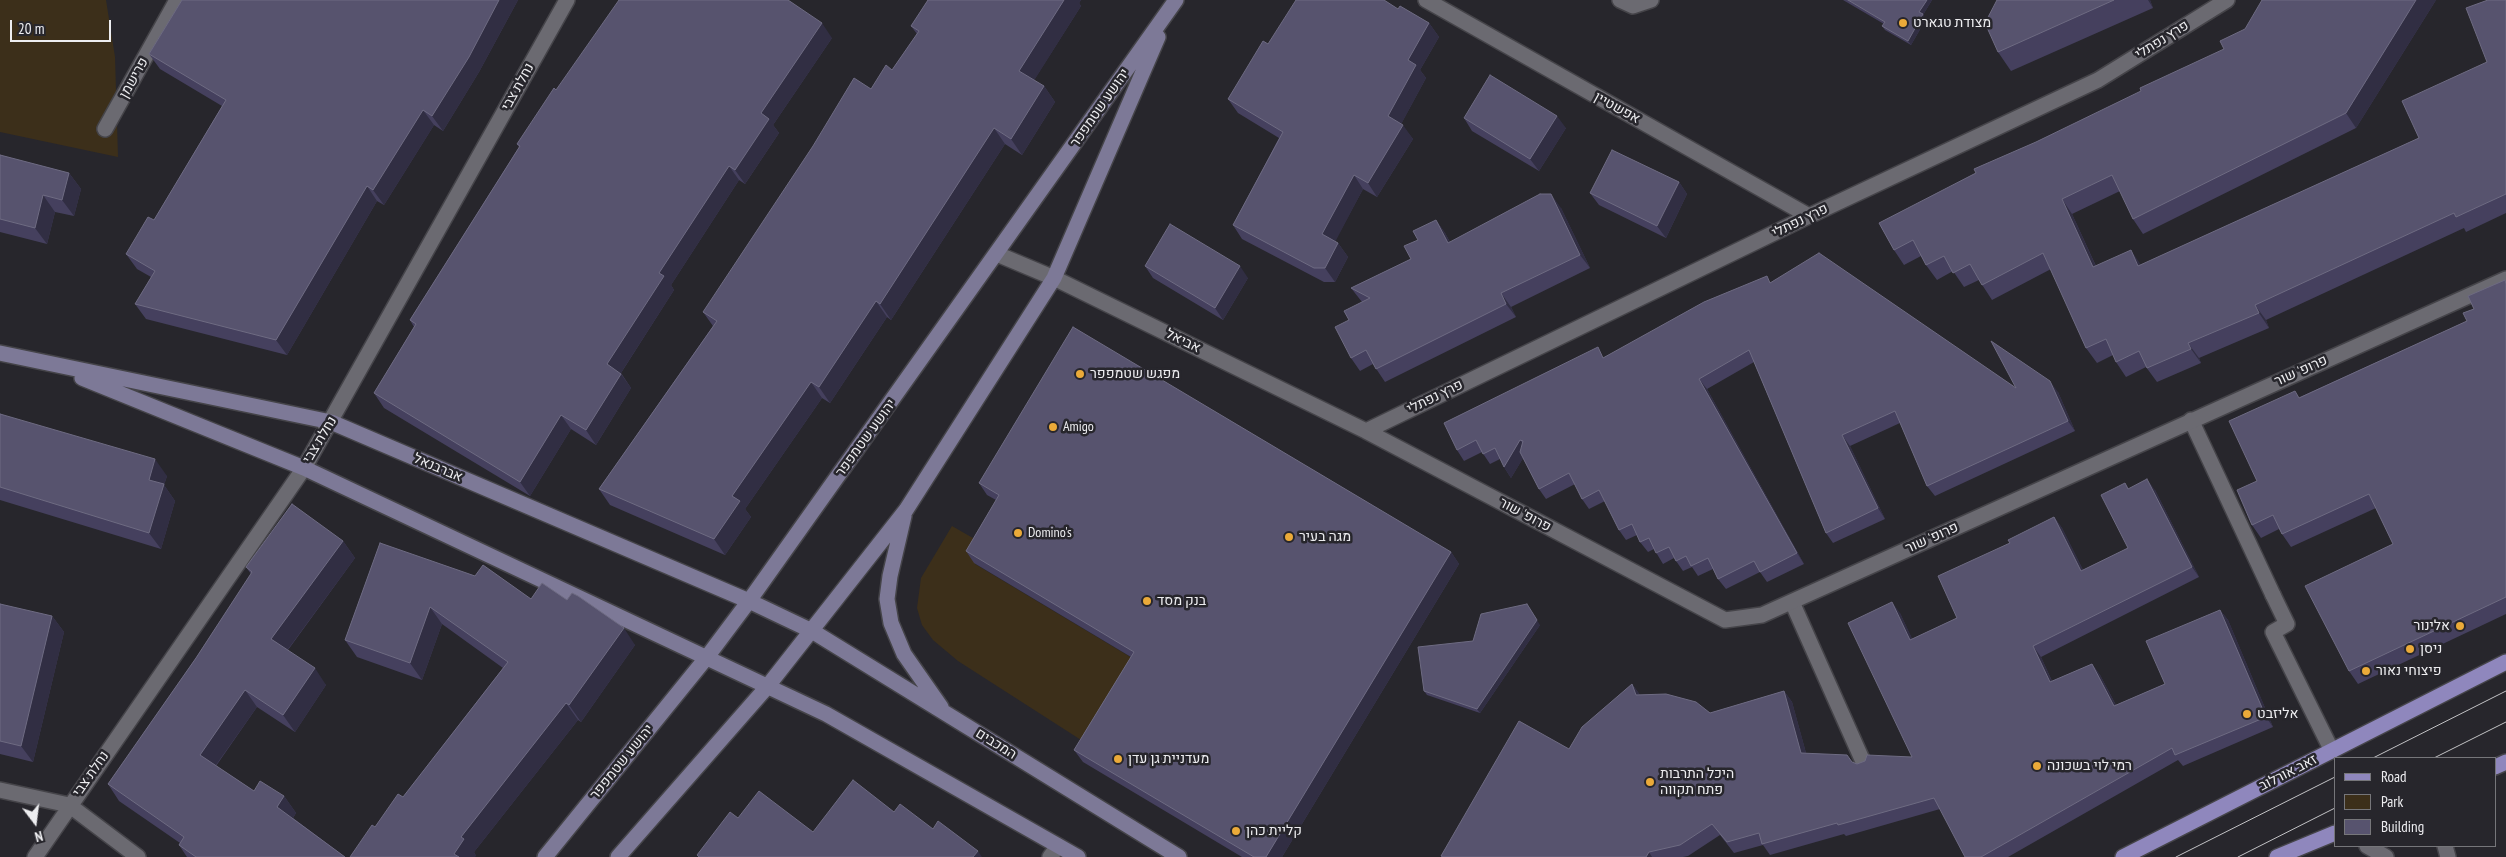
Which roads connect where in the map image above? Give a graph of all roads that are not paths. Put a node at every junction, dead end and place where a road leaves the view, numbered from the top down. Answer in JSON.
{"nodes":[{"id":1,"x":177,"y":0,"type":"edge"},
{"id":2,"x":567,"y":0,"type":"edge"},
{"id":3,"x":1426,"y":0,"type":"edge"},
{"id":4,"x":1620,"y":0,"type":"edge"},
{"id":5,"x":1651,"y":0,"type":"edge"},
{"id":6,"x":2228,"y":0,"type":"edge"},
{"id":7,"x":1173,"y":4,"type":"edge"},
{"id":8,"x":105,"y":130,"type":"dead end"},
{"id":9,"x":1809,"y":216,"type":"junction"},
{"id":10,"x":997,"y":254,"type":"junction"},
{"id":11,"x":1054,"y":278,"type":"junction"},
{"id":12,"x":2506,"y":279,"type":"edge"},
{"id":13,"x":0,"y":353,"type":"edge"},
{"id":14,"x":46,"y":363,"type":"junction"},
{"id":15,"x":2191,"y":420,"type":"junction"},
{"id":16,"x":331,"y":422,"type":"junction"},
{"id":17,"x":1366,"y":431,"type":"junction"},
{"id":18,"x":304,"y":468,"type":"junction"},
{"id":19,"x":906,"y":510,"type":"junction"},
{"id":20,"x":749,"y":601,"type":"junction"},
{"id":21,"x":1792,"y":602,"type":"junction"},
{"id":22,"x":812,"y":631,"type":"junction"},
{"id":23,"x":706,"y":657,"type":"junction"},
{"id":24,"x":2506,"y":662,"type":"edge"},
{"id":25,"x":767,"y":688,"type":"junction"},
{"id":26,"x":944,"y":712,"type":"junction"},
{"id":27,"x":2332,"y":750,"type":"junction"},
{"id":28,"x":1865,"y":766,"type":"edge"},
{"id":29,"x":0,"y":790,"type":"edge"},
{"id":30,"x":69,"y":805,"type":"junction"},
{"id":31,"x":2334,"y":834,"type":"edge"},
{"id":32,"x":2368,"y":847,"type":"edge"},
{"id":33,"x":1054,"y":851,"type":"edge"},
{"id":34,"x":2297,"y":853,"type":"edge"},
{"id":35,"x":35,"y":857,"type":"edge"},
{"id":36,"x":138,"y":857,"type":"edge"},
{"id":37,"x":545,"y":857,"type":"edge"},
{"id":38,"x":618,"y":857,"type":"edge"},
{"id":39,"x":1078,"y":857,"type":"edge"},
{"id":40,"x":1179,"y":857,"type":"edge"},
{"id":41,"x":2123,"y":857,"type":"edge"},
{"id":42,"x":2276,"y":857,"type":"edge"},
{"id":43,"x":2386,"y":857,"type":"edge"}],
"edges":[{"from":1,"to":8,"type":"street","name":"פרישמן"},
{"from":2,"to":16,"type":"street","name":"נחלת צבי"},
{"from":3,"to":9,"type":"street","name":"אפשטיין"},
{"from":4,"to":5,"type":"street"},
{"from":6,"to":9,"type":"street","name":"פרץ נפתלי"},
{"from":7,"to":10,"type":"street","name":"יהושע שטמפפר"},
{"from":7,"to":11,"type":"street","name":"יהושע שטמפפר"},
{"from":9,"to":17,"type":"street","name":"פרץ נפתלי"},
{"from":10,"to":11,"type":"street","name":"אביאל"},
{"from":10,"to":20,"type":"street","name":"יהושע שטמפפר"},
{"from":11,"to":17,"type":"street","name":"אביאל"},
{"from":11,"to":19,"type":"street","name":"יהושע שטמפפר"},
{"from":12,"to":15,"type":"street","name":"פרופ' שור"},
{"from":13,"to":14,"type":"street","name":"אברבנאל"},
{"from":14,"to":16,"type":"street","name":"אברבנאל"},
{"from":14,"to":18,"type":"street","name":"אברבנאל"},
{"from":15,"to":21,"type":"street","name":"פרופ' שור"},
{"from":15,"to":27,"type":"street"},
{"from":16,"to":18,"type":"street","name":"נחלת צבי"},
{"from":16,"to":20,"type":"street","name":"אברבנאל"},
{"from":17,"to":21,"type":"street","name":"פרופ' שור"},
{"from":18,"to":23,"type":"street","name":"אברבנאל"},
{"from":18,"to":30,"type":"street","name":"נחלת צבי"},
{"from":19,"to":22,"type":"street","name":"יהושע שטמפפר"},
{"from":19,"to":26,"type":"street"},
{"from":20,"to":22,"type":"street","name":"אברבנאל"},
{"from":20,"to":23,"type":"street","name":"יהושע שטמפפר"},
{"from":21,"to":28,"type":"street"},
{"from":22,"to":25,"type":"street","name":"יהושע שטמפפר"},
{"from":22,"to":26,"type":"street","name":"המכבים"},
{"from":23,"to":25,"type":"street","name":"אברבנאל"},
{"from":23,"to":37,"type":"street","name":"יהושע שטמפפר"},
{"from":24,"to":27,"type":"main road","name":"זאב אורלוב"},
{"from":25,"to":33,"type":"street"},
{"from":25,"to":38,"type":"street","name":"יהושע שטמפפר"},
{"from":26,"to":40,"type":"street","name":"המכבים"},
{"from":27,"to":41,"type":"main road","name":"זאב אורלוב"},
{"from":29,"to":30,"type":"street"},
{"from":30,"to":35,"type":"street","name":"נחלת צבי"},
{"from":30,"to":36,"type":"street"},
{"from":31,"to":34,"type":"main road"},
{"from":32,"to":43,"type":"street"},
{"from":33,"to":39,"type":"street"},
{"from":34,"to":42,"type":"main road"}]}
